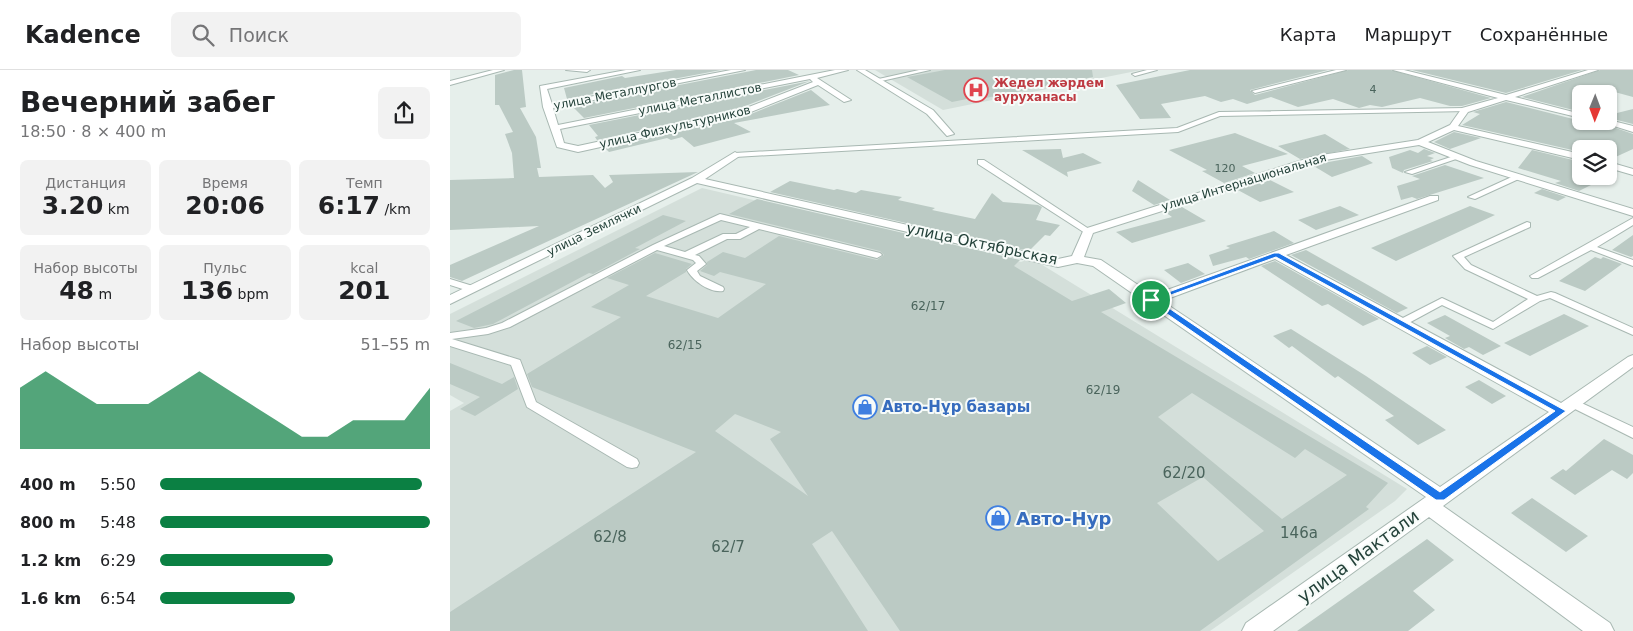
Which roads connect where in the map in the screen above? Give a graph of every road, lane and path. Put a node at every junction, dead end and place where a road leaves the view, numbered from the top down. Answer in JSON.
{"nodes":[{"id":1,"x":501,"y":70,"type":"edge"},
{"id":2,"x":569,"y":70,"type":"edge"},
{"id":3,"x":582,"y":70,"type":"edge"},
{"id":4,"x":587,"y":70,"type":"edge"},
{"id":5,"x":637,"y":70,"type":"edge"},
{"id":6,"x":742,"y":70,"type":"edge"},
{"id":7,"x":845,"y":70,"type":"edge"},
{"id":8,"x":860,"y":70,"type":"edge"},
{"id":9,"x":927,"y":70,"type":"edge"},
{"id":10,"x":1154,"y":70,"type":"edge"},
{"id":11,"x":1313,"y":70,"type":"edge"},
{"id":12,"x":1343,"y":70,"type":"edge"},
{"id":13,"x":1396,"y":70,"type":"edge"},
{"id":14,"x":1435,"y":70,"type":"edge"},
{"id":15,"x":1595,"y":70,"type":"edge"},
{"id":16,"x":1135,"y":74,"type":"dead end"},
{"id":17,"x":1416,"y":75,"type":"junction"},
{"id":18,"x":815,"y":79,"type":"junction"},
{"id":19,"x":877,"y":80,"type":"junction"},
{"id":20,"x":450,"y":83,"type":"edge"},
{"id":21,"x":1251,"y":86,"type":"dead end"},
{"id":22,"x":1255,"y":91,"type":"dead end"},
{"id":23,"x":1506,"y":97,"type":"junction"},
{"id":24,"x":847,"y":100,"type":"dead end"},
{"id":25,"x":547,"y":107,"type":"junction"},
{"id":26,"x":1465,"y":110,"type":"junction"},
{"id":27,"x":1572,"y":114,"type":"edge"},
{"id":28,"x":1633,"y":123,"type":"edge"},
{"id":29,"x":1618,"y":125,"type":"edge"},
{"id":30,"x":1622,"y":126,"type":"junction"},
{"id":31,"x":1453,"y":127,"type":"junction"},
{"id":32,"x":554,"y":128,"type":"junction"},
{"id":33,"x":1633,"y":129,"type":"edge"},
{"id":34,"x":950,"y":134,"type":"dead end"},
{"id":35,"x":1420,"y":142,"type":"junction"},
{"id":36,"x":735,"y":155,"type":"joint"},
{"id":37,"x":1572,"y":155,"type":"edge"},
{"id":38,"x":1456,"y":157,"type":"junction"},
{"id":39,"x":982,"y":162,"type":"dead end"},
{"id":40,"x":1617,"y":167,"type":"edge"},
{"id":41,"x":1409,"y":172,"type":"dead end"},
{"id":42,"x":1633,"y":172,"type":"edge"},
{"id":43,"x":1519,"y":177,"type":"junction"},
{"id":44,"x":696,"y":180,"type":"junction"},
{"id":45,"x":1472,"y":197,"type":"dead end"},
{"id":46,"x":1434,"y":198,"type":"dead end"},
{"id":47,"x":1633,"y":213,"type":"edge"},
{"id":48,"x":1633,"y":221,"type":"edge"},
{"id":49,"x":1527,"y":225,"type":"dead end"},
{"id":50,"x":758,"y":226,"type":"junction"},
{"id":51,"x":1088,"y":231,"type":"junction"},
{"id":52,"x":656,"y":247,"type":"junction"},
{"id":53,"x":1590,"y":247,"type":"junction"},
{"id":54,"x":687,"y":255,"type":"junction"},
{"id":55,"x":877,"y":255,"type":"dead end"},
{"id":56,"x":1276,"y":255,"type":"junction"},
{"id":57,"x":1077,"y":259,"type":"junction"},
{"id":58,"x":1633,"y":263,"type":"edge"},
{"id":59,"x":1535,"y":276,"type":"dead end"},
{"id":60,"x":450,"y":282,"type":"edge"},
{"id":61,"x":472,"y":289,"type":"junction"},
{"id":62,"x":718,"y":289,"type":"dead end"},
{"id":63,"x":1536,"y":299,"type":"junction"},
{"id":64,"x":450,"y":300,"type":"edge"},
{"id":65,"x":1151,"y":300,"type":"junction"},
{"id":66,"x":1401,"y":323,"type":"junction"},
{"id":67,"x":1633,"y":332,"type":"edge"},
{"id":68,"x":450,"y":336,"type":"edge"},
{"id":69,"x":450,"y":342,"type":"edge"},
{"id":70,"x":1633,"y":360,"type":"edge"},
{"id":71,"x":1567,"y":407,"type":"junction"},
{"id":72,"x":1633,"y":433,"type":"edge"},
{"id":73,"x":632,"y":463,"type":"dead end"},
{"id":74,"x":1434,"y":501,"type":"junction"},
{"id":75,"x":1257,"y":630,"type":"edge"},
{"id":76,"x":1602,"y":631,"type":"edge"}],
"edges":[{"from":1,"to":20,"type":"street"},
{"from":2,"to":3,"type":"street"},
{"from":3,"to":4,"type":"street"},
{"from":5,"to":25,"type":"street"},
{"from":6,"to":25,"type":"street","name":"улица Металлургов"},
{"from":7,"to":18,"type":"street","name":"улица Металлистов"},
{"from":8,"to":19,"type":"street"},
{"from":9,"to":19,"type":"lane"},
{"from":10,"to":16,"type":"lane"},
{"from":11,"to":21,"type":"lane"},
{"from":12,"to":22,"type":"lane"},
{"from":13,"to":17,"type":"street"},
{"from":14,"to":17,"type":"street"},
{"from":15,"to":23,"type":"street"},
{"from":17,"to":23,"type":"street"},
{"from":18,"to":24,"type":"street"},
{"from":18,"to":32,"type":"street","name":"улица Металлистов"},
{"from":18,"to":32,"type":"street","name":"улица Физкультурников"},
{"from":19,"to":34,"type":"street"},
{"from":23,"to":26,"type":"street"},
{"from":23,"to":27,"type":"street"},
{"from":25,"to":32,"type":"street"},
{"from":26,"to":31,"type":"street"},
{"from":26,"to":36,"type":"lane"},
{"from":28,"to":30,"type":"street"},
{"from":29,"to":30,"type":"street"},
{"from":30,"to":33,"type":"street"},
{"from":31,"to":35,"type":"street","name":"улица Интернациональная"},
{"from":31,"to":37,"type":"street"},
{"from":35,"to":38,"type":"street"},
{"from":35,"to":51,"type":"street","name":"улица Интернациональная"},
{"from":36,"to":44,"type":"street","name":"улица Землячки"},
{"from":38,"to":41,"type":"lane"},
{"from":38,"to":43,"type":"street"},
{"from":39,"to":51,"type":"lane"},
{"from":40,"to":42,"type":"street"},
{"from":43,"to":45,"type":"lane"},
{"from":43,"to":47,"type":"street"},
{"from":44,"to":57,"type":"street","name":"улица Октябрьская"},
{"from":44,"to":61,"type":"street","name":"улица Землячки"},
{"from":46,"to":56,"type":"street"},
{"from":48,"to":53,"type":"lane"},
{"from":49,"to":63,"type":"lane"},
{"from":50,"to":52,"type":"lane"},
{"from":50,"to":54,"type":"lane"},
{"from":50,"to":55,"type":"lane"},
{"from":51,"to":57,"type":"street"},
{"from":52,"to":54,"type":"lane"},
{"from":52,"to":68,"type":"lane"},
{"from":53,"to":58,"type":"lane"},
{"from":53,"to":59,"type":"lane"},
{"from":54,"to":62,"type":"lane"},
{"from":56,"to":65,"type":"street"},
{"from":56,"to":66,"type":"street"},
{"from":57,"to":65,"type":"street","name":"улица Октябрьская"},
{"from":60,"to":61,"type":"lane"},
{"from":61,"to":64,"type":"street","name":"улица Землячки"},
{"from":63,"to":66,"type":"lane"},
{"from":63,"to":67,"type":"lane"},
{"from":65,"to":74,"type":"street","name":"улица Октябрьская"},
{"from":66,"to":71,"type":"street"},
{"from":69,"to":73,"type":"lane"},
{"from":70,"to":71,"type":"street","name":"улица Мактали"},
{"from":71,"to":72,"type":"lane"},
{"from":71,"to":74,"type":"street","name":"улица Мактали"},
{"from":74,"to":75,"type":"street","name":"улица Мактали"},
{"from":74,"to":76,"type":"street","name":"улица Октябрьская"}]}
